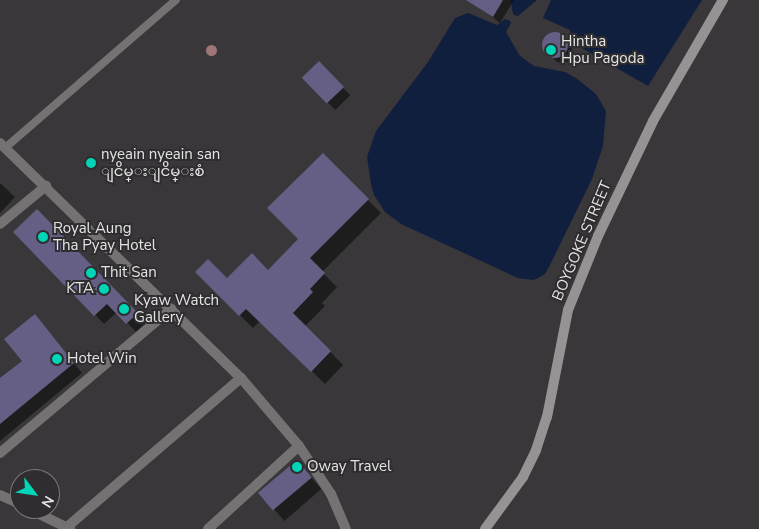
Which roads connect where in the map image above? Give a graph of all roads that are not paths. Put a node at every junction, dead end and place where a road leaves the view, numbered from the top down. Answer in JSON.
{"nodes":[{"id":1,"x":176,"y":0,"type":"edge"},
{"id":2,"x":723,"y":0,"type":"edge"},
{"id":3,"x":3,"y":145,"type":"edge"},
{"id":4,"x":46,"y":186,"type":"junction"},
{"id":5,"x":0,"y":224,"type":"edge"},
{"id":6,"x":172,"y":309,"type":"junction"},
{"id":7,"x":241,"y":378,"type":"junction"},
{"id":8,"x":299,"y":446,"type":"junction"},
{"id":9,"x":0,"y":453,"type":"edge"},
{"id":10,"x":50,"y":519,"type":"edge"},
{"id":11,"x":68,"y":528,"type":"edge"},
{"id":12,"x":208,"y":529,"type":"edge"},
{"id":13,"x":346,"y":529,"type":"edge"},
{"id":14,"x":485,"y":529,"type":"edge"}],
"edges":[{"from":1,"to":3,"type":"lane"},
{"from":2,"to":14,"type":"street","name":"BOYGOKE STREET"},
{"from":3,"to":4,"type":"street"},
{"from":4,"to":5,"type":"street"},
{"from":4,"to":6,"type":"street"},
{"from":6,"to":7,"type":"street"},
{"from":6,"to":9,"type":"street"},
{"from":7,"to":8,"type":"street"},
{"from":7,"to":11,"type":"street"},
{"from":8,"to":12,"type":"street"},
{"from":8,"to":13,"type":"street"},
{"from":10,"to":11,"type":"street"}]}
